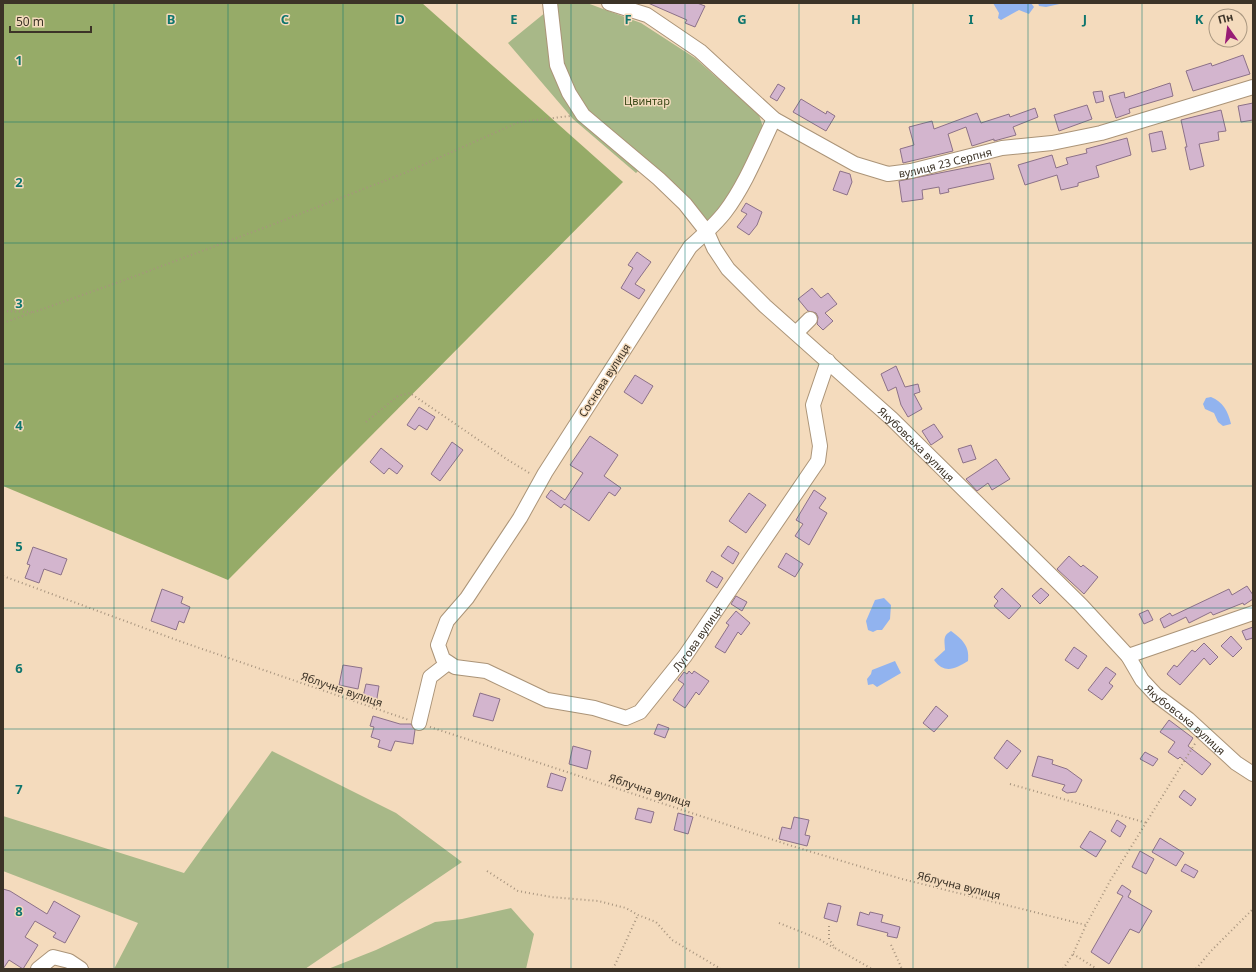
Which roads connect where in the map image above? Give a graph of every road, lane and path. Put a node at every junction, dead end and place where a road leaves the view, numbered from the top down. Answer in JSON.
{"nodes":[{"id":1,"x":550,"y":3,"type":"edge"},
{"id":2,"x":609,"y":3,"type":"edge"},
{"id":3,"x":1253,"y":87,"type":"edge"},
{"id":4,"x":583,"y":115,"type":"junction"},
{"id":5,"x":774,"y":118,"type":"junction"},
{"id":6,"x":707,"y":232,"type":"junction"},
{"id":7,"x":3,"y":311,"type":"edge"},
{"id":8,"x":34,"y":312,"type":"junction"},
{"id":9,"x":810,"y":319,"type":"dead end"},
{"id":10,"x":3,"y":323,"type":"edge"},
{"id":11,"x":796,"y":333,"type":"junction"},
{"id":12,"x":828,"y":361,"type":"junction"},
{"id":13,"x":366,"y":422,"type":"dead end"},
{"id":14,"x":544,"y":475,"type":"junction"},
{"id":15,"x":3,"y":576,"type":"edge"},
{"id":16,"x":1253,"y":613,"type":"edge"},
{"id":17,"x":1128,"y":656,"type":"junction"},
{"id":18,"x":448,"y":663,"type":"junction"},
{"id":19,"x":419,"y":723,"type":"junction"},
{"id":20,"x":1202,"y":732,"type":"junction"},
{"id":21,"x":1253,"y":774,"type":"edge"},
{"id":22,"x":1010,"y":784,"type":"dead end"},
{"id":23,"x":1147,"y":823,"type":"junction"},
{"id":24,"x":487,"y":871,"type":"dead end"},
{"id":25,"x":1253,"y":909,"type":"edge"},
{"id":26,"x":638,"y":915,"type":"junction"},
{"id":27,"x":779,"y":923,"type":"dead end"},
{"id":28,"x":1086,"y":925,"type":"junction"},
{"id":29,"x":829,"y":926,"type":"dead end"},
{"id":30,"x":891,"y":945,"type":"dead end"},
{"id":31,"x":835,"y":948,"type":"junction"},
{"id":32,"x":1073,"y":954,"type":"junction"},
{"id":33,"x":38,"y":969,"type":"edge"},
{"id":34,"x":81,"y":969,"type":"edge"},
{"id":35,"x":613,"y":969,"type":"edge"},
{"id":36,"x":721,"y":969,"type":"edge"},
{"id":37,"x":872,"y":969,"type":"edge"},
{"id":38,"x":902,"y":969,"type":"edge"},
{"id":39,"x":1063,"y":969,"type":"edge"},
{"id":40,"x":1097,"y":969,"type":"edge"},
{"id":41,"x":1196,"y":969,"type":"edge"}],
"edges":[{"from":1,"to":4,"type":"street","name":"Якубовська вулиця"},
{"from":2,"to":5,"type":"street","name":"вулиця 23 Серпня"},
{"from":3,"to":5,"type":"street","name":"вулиця 23 Серпня"},
{"from":4,"to":6,"type":"street","name":"Якубовська вулиця"},
{"from":4,"to":8,"type":"path"},
{"from":5,"to":6,"type":"street","name":"Соснова вулиця"},
{"from":6,"to":11,"type":"street","name":"Якубовська вулиця"},
{"from":6,"to":14,"type":"street","name":"Соснова вулиця"},
{"from":7,"to":8,"type":"path"},
{"from":8,"to":10,"type":"path"},
{"from":9,"to":11,"type":"street"},
{"from":11,"to":12,"type":"street","name":"Якубовська вулиця"},
{"from":12,"to":17,"type":"street","name":"Якубовська вулиця"},
{"from":12,"to":18,"type":"street","name":"Лугова вулиця"},
{"from":13,"to":14,"type":"path"},
{"from":14,"to":18,"type":"street","name":"Соснова вулиця"},
{"from":15,"to":19,"type":"path","name":"Яблучна вулиця"},
{"from":16,"to":17,"type":"street"},
{"from":17,"to":20,"type":"street","name":"Якубовська вулиця"},
{"from":18,"to":19,"type":"street"},
{"from":19,"to":28,"type":"path","name":"Яблучна вулиця"},
{"from":20,"to":21,"type":"street","name":"Якубовська вулиця"},
{"from":20,"to":23,"type":"path"},
{"from":22,"to":23,"type":"path"},
{"from":23,"to":28,"type":"path"},
{"from":24,"to":26,"type":"path"},
{"from":25,"to":41,"type":"path"},
{"from":26,"to":35,"type":"path"},
{"from":26,"to":36,"type":"path"},
{"from":27,"to":31,"type":"path"},
{"from":28,"to":32,"type":"path"},
{"from":29,"to":31,"type":"path"},
{"from":30,"to":38,"type":"path"},
{"from":31,"to":37,"type":"path"},
{"from":32,"to":39,"type":"path"},
{"from":32,"to":40,"type":"path"},
{"from":33,"to":34,"type":"street"}]}
